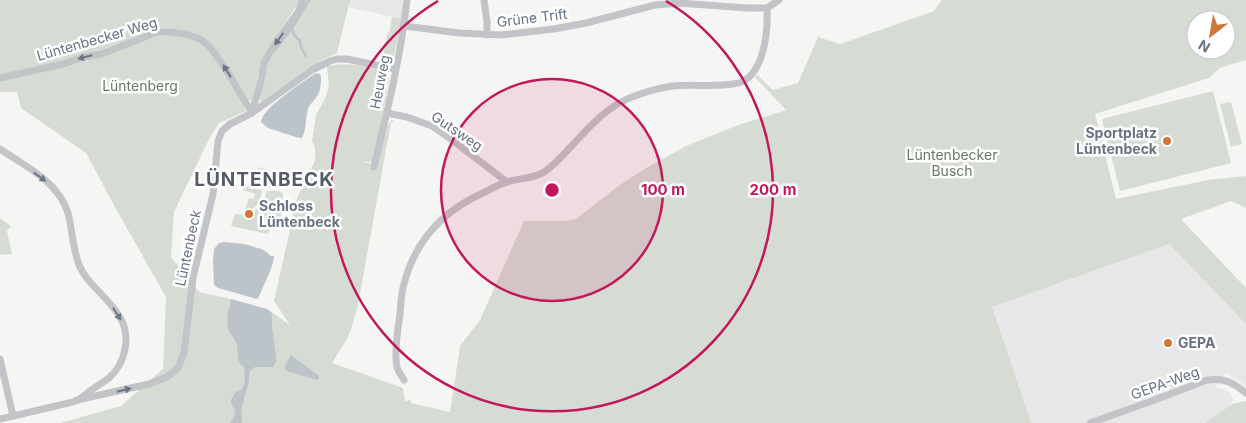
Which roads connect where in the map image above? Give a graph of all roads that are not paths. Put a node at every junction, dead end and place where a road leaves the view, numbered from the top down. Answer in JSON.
{"nodes":[{"id":1,"x":304,"y":0,"type":"edge"},
{"id":2,"x":407,"y":0,"type":"edge"},
{"id":3,"x":484,"y":0,"type":"edge"},
{"id":4,"x":749,"y":0,"type":"edge"},
{"id":5,"x":779,"y":0,"type":"edge"},
{"id":6,"x":679,"y":1,"type":"edge"},
{"id":7,"x":746,"y":8,"type":"junction"},
{"id":8,"x":767,"y":8,"type":"junction"},
{"id":9,"x":404,"y":26,"type":"junction"},
{"id":10,"x":487,"y":35,"type":"junction"},
{"id":11,"x":395,"y":69,"type":"junction"},
{"id":12,"x":0,"y":78,"type":"edge"},
{"id":13,"x":252,"y":113,"type":"junction"},
{"id":14,"x":387,"y":113,"type":"junction"},
{"id":15,"x":0,"y":148,"type":"edge"},
{"id":16,"x":374,"y":167,"type":"dead end"},
{"id":17,"x":507,"y":182,"type":"junction"},
{"id":18,"x":0,"y":359,"type":"edge"},
{"id":19,"x":404,"y":380,"type":"dead end"},
{"id":20,"x":1246,"y":393,"type":"edge"},
{"id":21,"x":77,"y":400,"type":"junction"},
{"id":22,"x":13,"y":416,"type":"junction"},
{"id":23,"x":0,"y":419,"type":"edge"},
{"id":24,"x":1090,"y":423,"type":"edge"}],
"edges":[{"from":1,"to":13,"type":"street","one_way":true},
{"from":2,"to":9,"type":"street","name":"Heuweg"},
{"from":3,"to":10,"type":"street"},
{"from":4,"to":7,"type":"street"},
{"from":5,"to":8,"type":"street"},
{"from":6,"to":7,"type":"street","name":"Grüne Trift"},
{"from":6,"to":10,"type":"street","name":"Grüne Trift"},
{"from":7,"to":8,"type":"street","name":"Grüne Trift"},
{"from":8,"to":17,"type":"street"},
{"from":9,"to":10,"type":"street","name":"Grüne Trift"},
{"from":9,"to":11,"type":"street","name":"Heuweg"},
{"from":11,"to":13,"type":"street","name":"Lüntenbeck"},
{"from":11,"to":14,"type":"street","name":"Heuweg"},
{"from":13,"to":12,"type":"street","name":"Lüntenbecker Weg","one_way":true},
{"from":21,"to":13,"type":"street","name":"Lüntenbeck","one_way":true},
{"from":14,"to":16,"type":"street","name":"Heuweg"},
{"from":14,"to":17,"type":"street","name":"Gutsweg"},
{"from":15,"to":21,"type":"street","one_way":true},
{"from":17,"to":19,"type":"street"},
{"from":18,"to":22,"type":"street"},
{"from":20,"to":24,"type":"street","name":"GEPA-Weg"},
{"from":21,"to":22,"type":"street"},
{"from":22,"to":23,"type":"street"}]}
